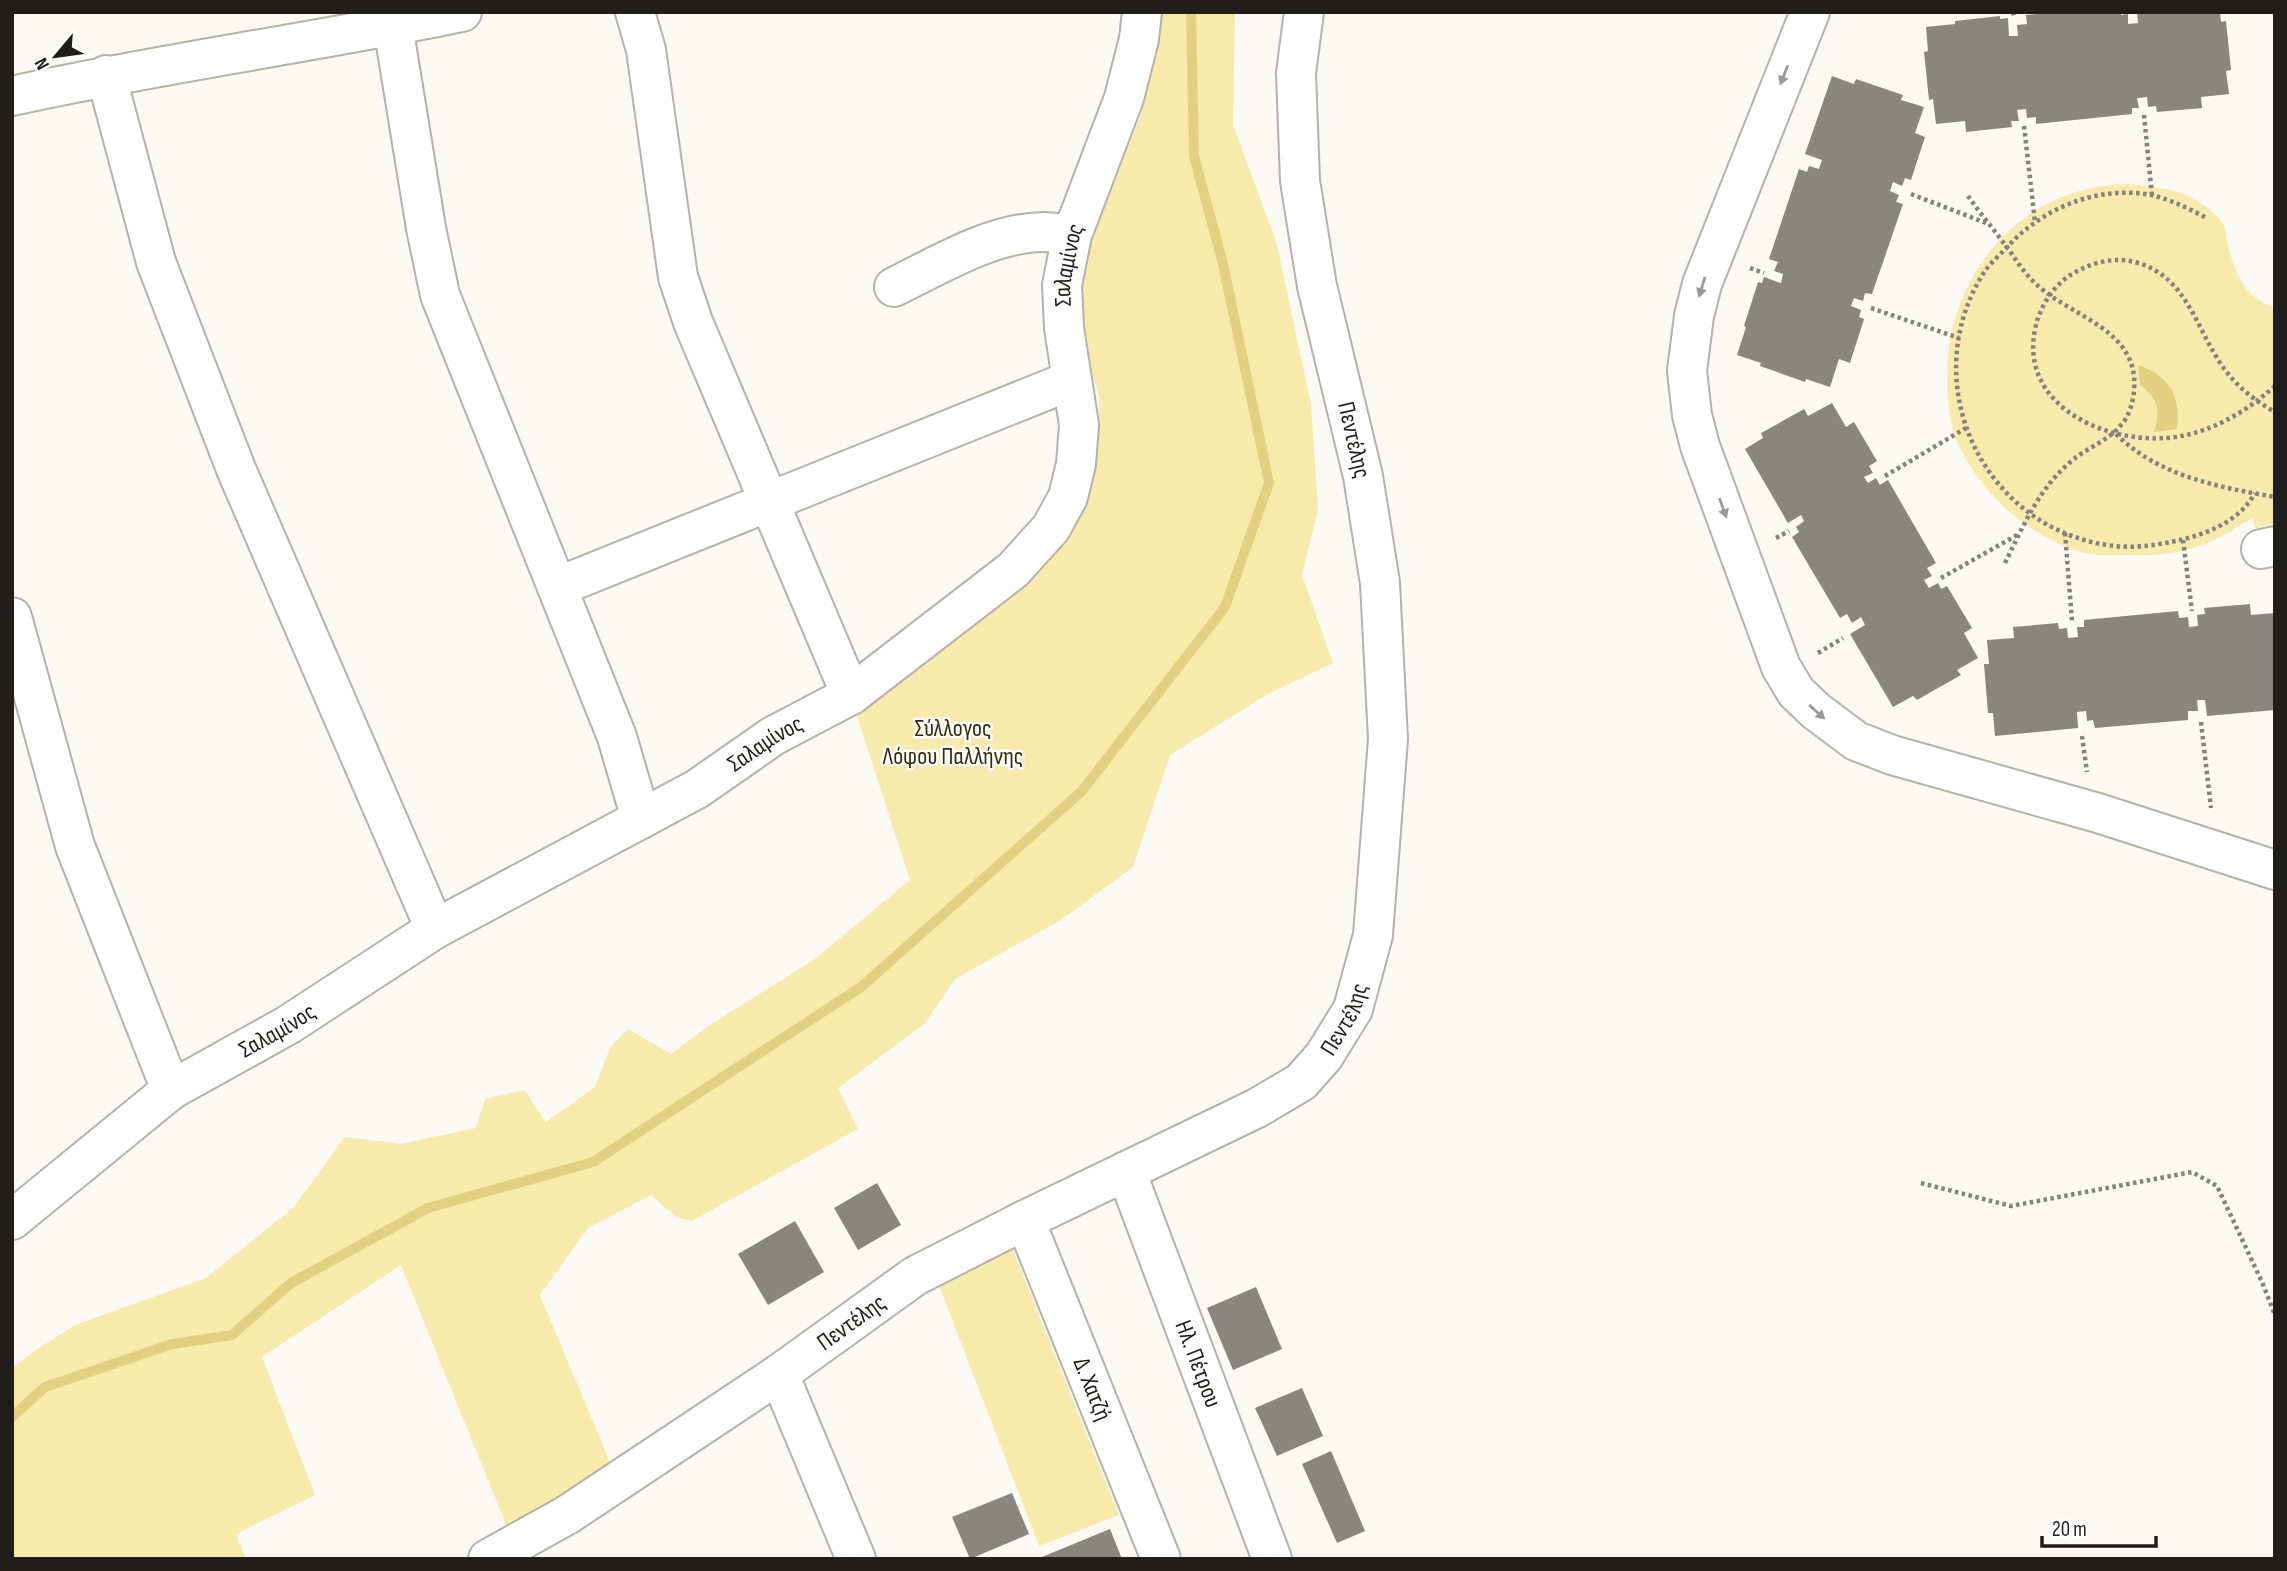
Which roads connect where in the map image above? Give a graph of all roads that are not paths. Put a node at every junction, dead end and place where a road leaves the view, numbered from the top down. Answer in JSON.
{"nodes":[{"id":1,"x":462,"y":12,"type":"edge"},
{"id":2,"x":635,"y":12,"type":"edge"},
{"id":3,"x":1142,"y":12,"type":"edge"},
{"id":4,"x":1304,"y":12,"type":"edge"},
{"id":5,"x":1810,"y":12,"type":"edge"},
{"id":6,"x":393,"y":26,"type":"junction"},
{"id":7,"x":298,"y":27,"type":"edge"},
{"id":8,"x":106,"y":75,"type":"junction"},
{"id":9,"x":12,"y":96,"type":"edge"},
{"id":10,"x":1072,"y":235,"type":"junction"},
{"id":11,"x":894,"y":287,"type":"dead end"},
{"id":12,"x":1072,"y":380,"type":"junction"},
{"id":13,"x":768,"y":502,"type":"junction"},
{"id":14,"x":557,"y":587,"type":"junction"},
{"id":15,"x":12,"y":617,"type":"edge"},
{"id":16,"x":851,"y":695,"type":"junction"},
{"id":17,"x":641,"y":819,"type":"junction"},
{"id":18,"x":2275,"y":870,"type":"edge"},
{"id":19,"x":435,"y":929,"type":"junction"},
{"id":20,"x":171,"y":1090,"type":"junction"},
{"id":21,"x":1126,"y":1171,"type":"junction"},
{"id":22,"x":12,"y":1220,"type":"edge"},
{"id":23,"x":1025,"y":1220,"type":"junction"},
{"id":24,"x":779,"y":1374,"type":"junction"},
{"id":25,"x":488,"y":1559,"type":"edge"},
{"id":26,"x":856,"y":1559,"type":"edge"},
{"id":27,"x":1161,"y":1559,"type":"edge"},
{"id":28,"x":1272,"y":1559,"type":"edge"}],
"edges":[{"from":1,"to":6,"type":"street"},
{"from":2,"to":13,"type":"street"},
{"from":3,"to":10,"type":"street","name":"Σαλαμίνος"},
{"from":4,"to":21,"type":"street","name":"Πεντέλης"},
{"from":5,"to":18,"type":"street","one_way":true},
{"from":6,"to":7,"type":"street"},
{"from":6,"to":14,"type":"street"},
{"from":7,"to":8,"type":"street"},
{"from":8,"to":9,"type":"street"},
{"from":8,"to":19,"type":"street"},
{"from":10,"to":11,"type":"street"},
{"from":10,"to":12,"type":"street","name":"Σαλαμίνος"},
{"from":12,"to":13,"type":"street"},
{"from":12,"to":16,"type":"street","name":"Σαλαμίνος"},
{"from":13,"to":14,"type":"street"},
{"from":13,"to":16,"type":"street"},
{"from":14,"to":17,"type":"street"},
{"from":15,"to":20,"type":"street"},
{"from":16,"to":17,"type":"street","name":"Σαλαμίνος"},
{"from":17,"to":19,"type":"street","name":"Σαλαμίνος"},
{"from":19,"to":20,"type":"street","name":"Σαλαμίνος"},
{"from":20,"to":22,"type":"street","name":"Σαλαμίνος"},
{"from":21,"to":23,"type":"street","name":"Πεντέλης"},
{"from":21,"to":28,"type":"street","name":"Ηλ. Πέτρου"},
{"from":23,"to":24,"type":"street","name":"Πεντέλης"},
{"from":23,"to":27,"type":"street","name":"Δ. Χατζή"},
{"from":24,"to":25,"type":"street","name":"Πεντέλης"},
{"from":24,"to":26,"type":"street"}]}
